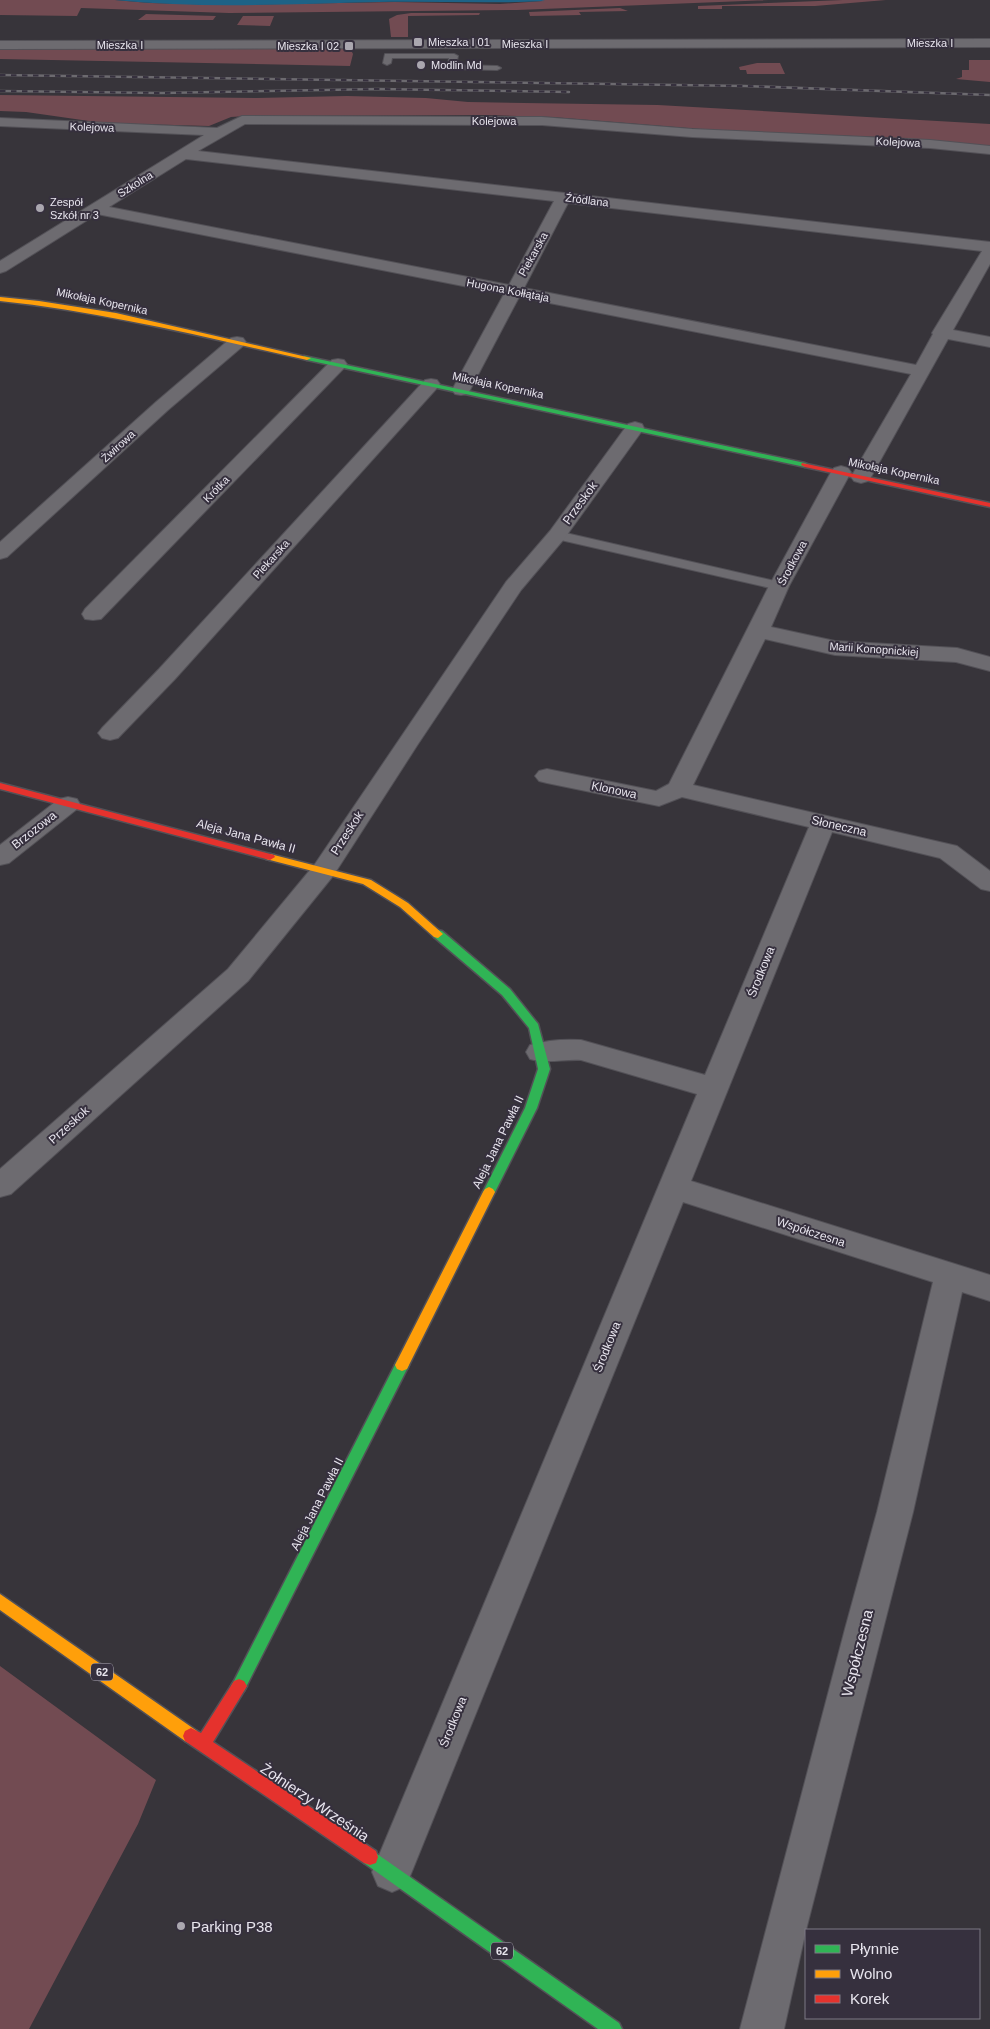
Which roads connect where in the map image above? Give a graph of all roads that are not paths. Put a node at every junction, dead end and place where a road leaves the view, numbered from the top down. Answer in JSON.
{"nodes":[{"id":1,"x":990,"y":43,"type":"edge"},
{"id":2,"x":0,"y":45,"type":"edge"},
{"id":3,"x":387,"y":63,"type":"dead end"},
{"id":4,"x":497,"y":68,"type":"dead end"},
{"id":5,"x":0,"y":122,"type":"edge"},
{"id":6,"x":219,"y":132,"type":"junction"},
{"id":7,"x":990,"y":150,"type":"edge"},
{"id":8,"x":184,"y":154,"type":"junction"},
{"id":9,"x":564,"y":198,"type":"junction"},
{"id":10,"x":95,"y":209,"type":"junction"},
{"id":11,"x":990,"y":248,"type":"edge"},
{"id":12,"x":0,"y":268,"type":"edge"},
{"id":13,"x":512,"y":291,"type":"junction"},
{"id":14,"x":0,"y":299,"type":"edge"},
{"id":15,"x":941,"y":333,"type":"junction"},
{"id":16,"x":237,"y":342,"type":"junction"},
{"id":17,"x":990,"y":342,"type":"edge"},
{"id":18,"x":338,"y":364,"type":"junction"},
{"id":19,"x":921,"y":371,"type":"junction"},
{"id":20,"x":431,"y":384,"type":"junction"},
{"id":21,"x":460,"y":390,"type":"junction"},
{"id":22,"x":634,"y":428,"type":"junction"},
{"id":23,"x":851,"y":475,"type":"junction"},
{"id":24,"x":990,"y":505,"type":"edge"},
{"id":25,"x":557,"y":535,"type":"junction"},
{"id":26,"x":0,"y":553,"type":"edge"},
{"id":27,"x":779,"y":586,"type":"junction"},
{"id":28,"x":93,"y":614,"type":"dead end"},
{"id":29,"x":758,"y":631,"type":"junction"},
{"id":30,"x":990,"y":664,"type":"edge"},
{"id":31,"x":110,"y":733,"type":"dead end"},
{"id":32,"x":547,"y":776,"type":"dead end"},
{"id":33,"x":0,"y":786,"type":"edge"},
{"id":34,"x":679,"y":789,"type":"junction"},
{"id":35,"x":68,"y":804,"type":"junction"},
{"id":36,"x":823,"y":823,"type":"junction"},
{"id":37,"x":0,"y":857,"type":"edge"},
{"id":38,"x":324,"y":870,"type":"junction"},
{"id":39,"x":990,"y":883,"type":"edge"},
{"id":40,"x":540,"y":1052,"type":"junction"},
{"id":41,"x":713,"y":1088,"type":"junction"},
{"id":42,"x":0,"y":1186,"type":"edge"},
{"id":43,"x":672,"y":1187,"type":"junction"},
{"id":44,"x":950,"y":1276,"type":"junction"},
{"id":45,"x":990,"y":1288,"type":"edge"},
{"id":46,"x":0,"y":1601,"type":"edge"},
{"id":47,"x":203,"y":1744,"type":"junction"},
{"id":48,"x":392,"y":1872,"type":"junction"},
{"id":49,"x":613,"y":2029,"type":"edge"},
{"id":50,"x":762,"y":2029,"type":"edge"}],
"edges":[{"from":1,"to":2,"type":"street","name":"Mieszka I"},
{"from":3,"to":4,"type":"lane"},
{"from":5,"to":6,"type":"street","name":"Kolejowa"},
{"from":6,"to":7,"type":"street","name":"Kolejowa"},
{"from":6,"to":8,"type":"street","name":"Szkolna"},
{"from":8,"to":9,"type":"street","name":"Źródlana"},
{"from":8,"to":10,"type":"street","name":"Szkolna"},
{"from":9,"to":11,"type":"street","name":"Źródlana"},
{"from":9,"to":13,"type":"street","name":"Piekarska"},
{"from":10,"to":12,"type":"street","name":"Szkolna"},
{"from":10,"to":13,"type":"street","name":"Hugona Kołłątaja"},
{"from":11,"to":15,"type":"street","name":"Środkowa"},
{"from":13,"to":19,"type":"street","name":"Hugona Kołłątaja"},
{"from":13,"to":21,"type":"street","name":"Piekarska"},
{"from":14,"to":16,"type":"street","name":"Mikołaja Kopernika"},
{"from":15,"to":17,"type":"street"},
{"from":15,"to":19,"type":"street","name":"Środkowa"},
{"from":16,"to":18,"type":"street","name":"Mikołaja Kopernika"},
{"from":16,"to":26,"type":"street","name":"Żwirowa"},
{"from":18,"to":20,"type":"street","name":"Mikołaja Kopernika"},
{"from":18,"to":28,"type":"street","name":"Krótka"},
{"from":19,"to":23,"type":"street","name":"Środkowa"},
{"from":20,"to":21,"type":"street","name":"Mikołaja Kopernika"},
{"from":20,"to":31,"type":"street","name":"Piekarska"},
{"from":21,"to":22,"type":"street","name":"Mikołaja Kopernika"},
{"from":22,"to":23,"type":"street","name":"Mikołaja Kopernika"},
{"from":22,"to":25,"type":"street","name":"Przeskok"},
{"from":23,"to":24,"type":"street","name":"Mikołaja Kopernika"},
{"from":23,"to":27,"type":"street","name":"Środkowa"},
{"from":25,"to":27,"type":"lane"},
{"from":25,"to":38,"type":"street","name":"Przeskok"},
{"from":27,"to":29,"type":"street","name":"Środkowa"},
{"from":29,"to":30,"type":"street","name":"Marii Konopnickiej"},
{"from":29,"to":34,"type":"street","name":"Środkowa"},
{"from":32,"to":34,"type":"street","name":"Klonowa"},
{"from":33,"to":35,"type":"street","name":"Aleja Jana Pawła II"},
{"from":34,"to":36,"type":"street","name":"Słoneczna"},
{"from":35,"to":37,"type":"street","name":"Brzozowa"},
{"from":35,"to":38,"type":"street","name":"Aleja Jana Pawła II"},
{"from":36,"to":39,"type":"street","name":"Słoneczna"},
{"from":36,"to":41,"type":"street","name":"Środkowa"},
{"from":38,"to":40,"type":"street","name":"Aleja Jana Pawła II"},
{"from":38,"to":42,"type":"street","name":"Przeskok"},
{"from":40,"to":41,"type":"street"},
{"from":40,"to":47,"type":"street","name":"Aleja Jana Pawła II"},
{"from":41,"to":43,"type":"street","name":"Środkowa"},
{"from":43,"to":44,"type":"street","name":"Współczesna"},
{"from":43,"to":48,"type":"street","name":"Środkowa"},
{"from":44,"to":45,"type":"street","name":"Współczesna"},
{"from":44,"to":50,"type":"street","name":"Współczesna"},
{"from":46,"to":47,"type":"street","name":"Żołnierzy Września","number":"62"},
{"from":47,"to":48,"type":"street","name":"Żołnierzy Września","number":"62"},
{"from":48,"to":49,"type":"street","name":"Żołnierzy Września","number":"62"}]}
